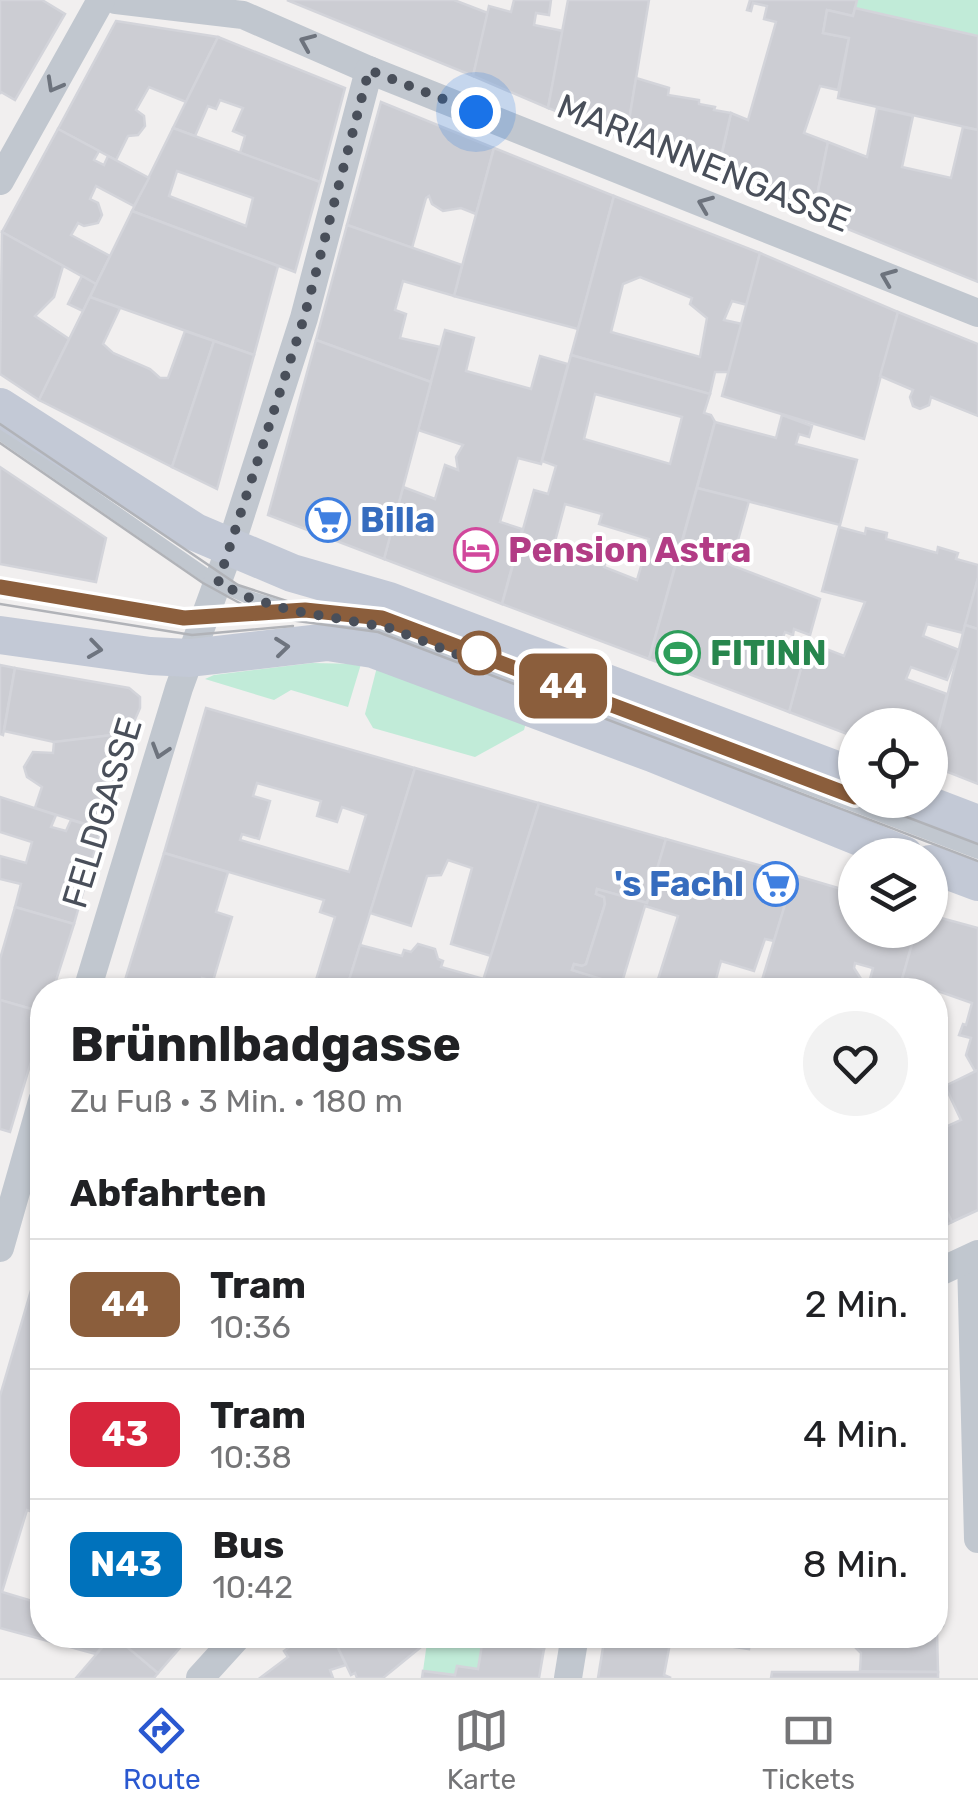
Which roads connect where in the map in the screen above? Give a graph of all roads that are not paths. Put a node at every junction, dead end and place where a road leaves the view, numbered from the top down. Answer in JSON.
{"nodes":[{"id":1,"x":101,"y":0,"type":"edge"},
{"id":2,"x":116,"y":0,"type":"edge"},
{"id":3,"x":247,"y":8,"type":"edge"},
{"id":4,"x":369,"y":70,"type":"junction"},
{"id":5,"x":0,"y":181,"type":"edge"},
{"id":6,"x":978,"y":314,"type":"edge"},
{"id":7,"x":0,"y":407,"type":"edge"},
{"id":8,"x":0,"y":433,"type":"edge"},
{"id":9,"x":224,"y":566,"type":"junction"},
{"id":10,"x":0,"y":634,"type":"edge"},
{"id":11,"x":190,"y":658,"type":"junction"},
{"id":12,"x":838,"y":772,"type":"edge"},
{"id":13,"x":948,"y":813,"type":"edge"},
{"id":14,"x":978,"y":824,"type":"edge"},
{"id":15,"x":862,"y":838,"type":"edge"},
{"id":16,"x":978,"y":852,"type":"edge"},
{"id":17,"x":948,"y":871,"type":"edge"},
{"id":18,"x":978,"y":882,"type":"edge"},
{"id":19,"x":91,"y":978,"type":"edge"},
{"id":20,"x":30,"y":1143,"type":"edge"},
{"id":21,"x":0,"y":1248,"type":"edge"},
{"id":22,"x":974,"y":1257,"type":"edge"},
{"id":23,"x":948,"y":1268,"type":"edge"},
{"id":24,"x":978,"y":1539,"type":"edge"},
{"id":25,"x":227,"y":1648,"type":"edge"},
{"id":26,"x":573,"y":1648,"type":"edge"},
{"id":27,"x":200,"y":1678,"type":"edge"},
{"id":28,"x":568,"y":1678,"type":"edge"}],
"edges":[{"from":1,"to":5,"type":"street","one_way":true},
{"from":2,"to":3,"type":"street","name":"MARIANNENGASSE"},
{"from":4,"to":3,"type":"street","name":"MARIANNENGASSE","one_way":true},
{"from":6,"to":4,"type":"street","name":"MARIANNENGASSE","one_way":true},
{"from":4,"to":9,"type":"street","name":"FELDGASSE"},
{"from":7,"to":9,"type":"main road"},
{"from":8,"to":9,"type":"lane"},
{"from":9,"to":11,"type":"street","name":"FELDGASSE"},
{"from":9,"to":12,"type":"main road"},
{"from":9,"to":16,"type":"lane"},
{"from":10,"to":11,"type":"main road","one_way":true},
{"from":11,"to":15,"type":"main road","one_way":true},
{"from":11,"to":19,"type":"street","name":"FELDGASSE","one_way":true},
{"from":13,"to":14,"type":"main road"},
{"from":17,"to":18,"type":"main road"},
{"from":20,"to":21,"type":"street"},
{"from":22,"to":23,"type":"street"},
{"from":22,"to":24,"type":"street"},
{"from":25,"to":27,"type":"street"},
{"from":26,"to":28,"type":"street"}]}
